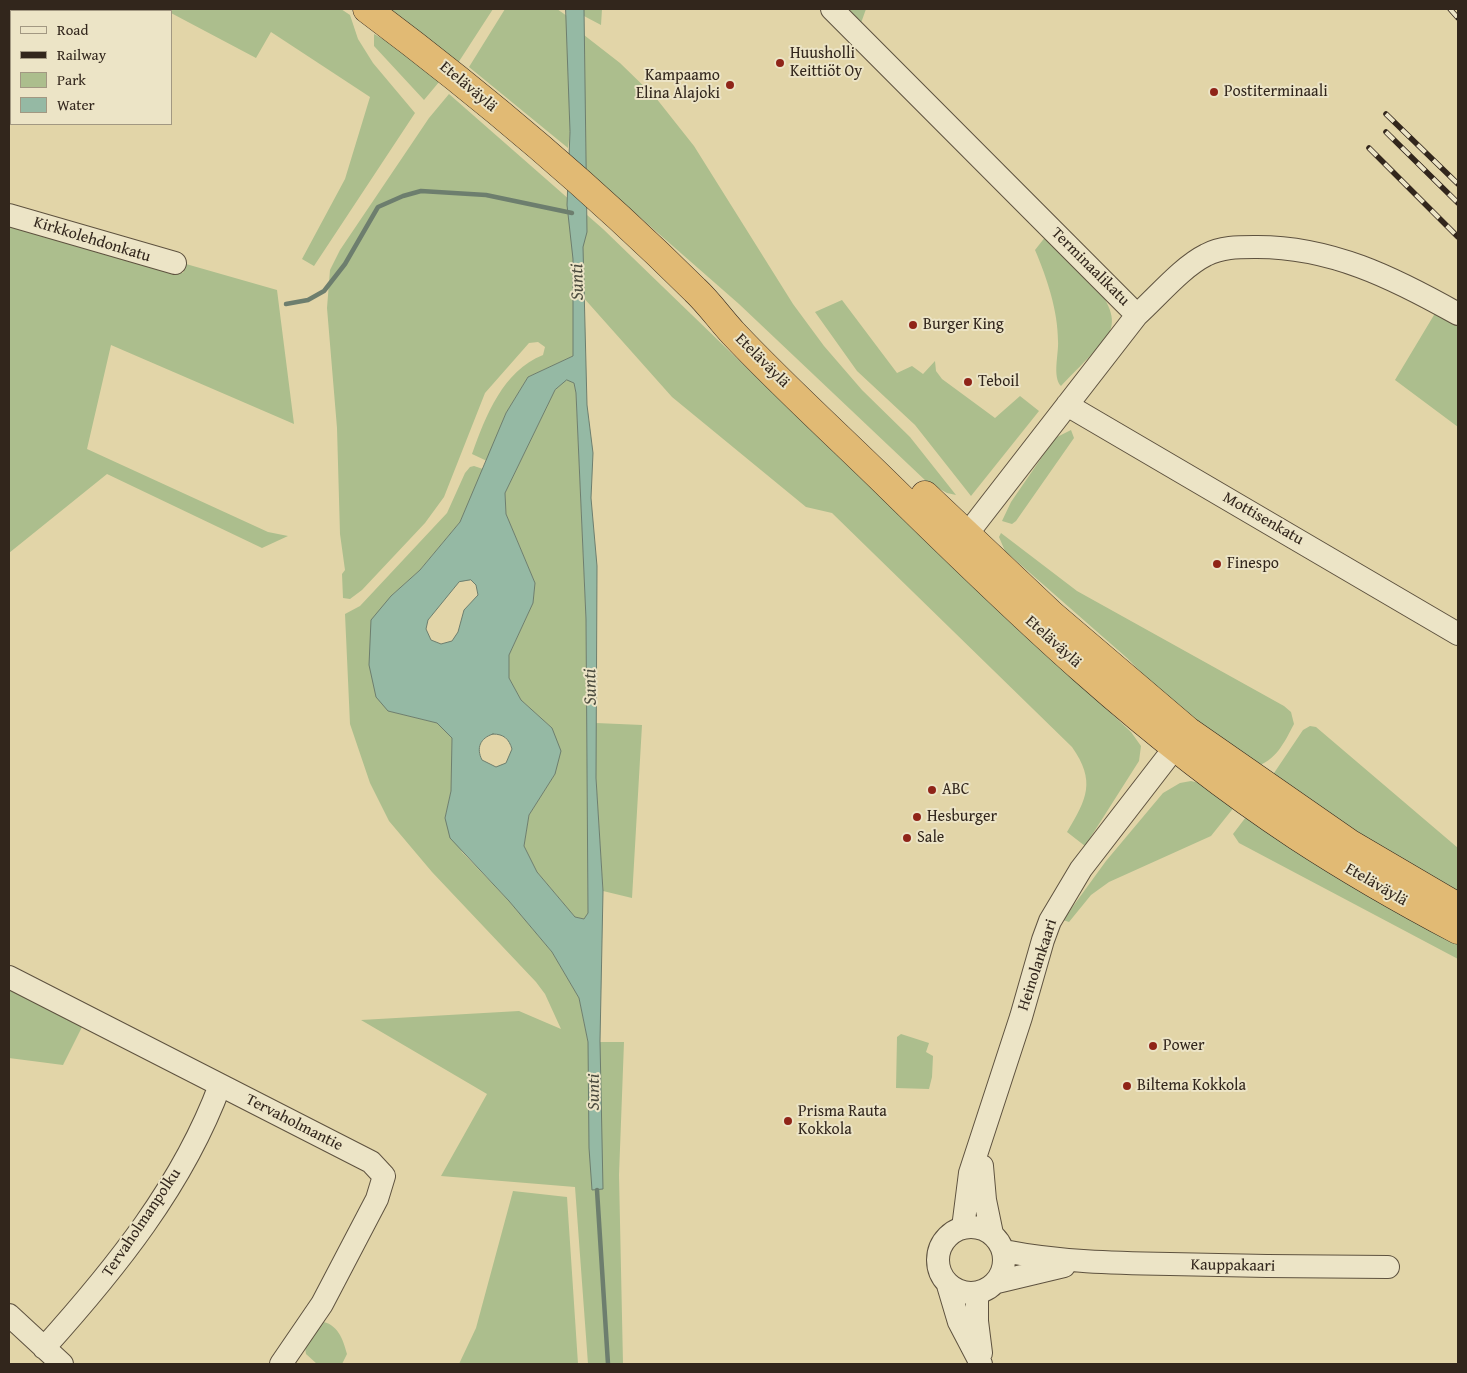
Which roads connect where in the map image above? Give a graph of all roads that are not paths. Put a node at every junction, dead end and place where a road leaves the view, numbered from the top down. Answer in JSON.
{"nodes":[{"id":1,"x":367,"y":9,"type":"edge"},
{"id":2,"x":832,"y":9,"type":"edge"},
{"id":3,"x":9,"y":215,"type":"edge"},
{"id":4,"x":175,"y":263,"type":"dead end"},
{"id":5,"x":1458,"y":314,"type":"edge"},
{"id":6,"x":1137,"y":315,"type":"junction"},
{"id":7,"x":1067,"y":405,"type":"junction"},
{"id":8,"x":961,"y":543,"type":"junction"},
{"id":9,"x":1458,"y":634,"type":"edge"},
{"id":10,"x":1182,"y":739,"type":"junction"},
{"id":11,"x":1458,"y":906,"type":"edge"},
{"id":12,"x":1458,"y":930,"type":"edge"},
{"id":13,"x":9,"y":977,"type":"edge"},
{"id":14,"x":220,"y":1085,"type":"junction"},
{"id":15,"x":979,"y":1148,"type":"junction"},
{"id":16,"x":963,"y":1228,"type":"junction"},
{"id":17,"x":998,"y":1242,"type":"junction"},
{"id":18,"x":1079,"y":1262,"type":"junction"},
{"id":19,"x":1388,"y":1267,"type":"dead end"},
{"id":20,"x":997,"y":1282,"type":"junction"},
{"id":21,"x":948,"y":1285,"type":"junction"},
{"id":22,"x":978,"y":1294,"type":"junction"},
{"id":23,"x":9,"y":1316,"type":"edge"},
{"id":24,"x":44,"y":1348,"type":"junction"},
{"id":25,"x":62,"y":1364,"type":"edge"},
{"id":26,"x":282,"y":1364,"type":"edge"},
{"id":27,"x":981,"y":1364,"type":"edge"}],
"edges":[{"from":1,"to":8,"type":"highway","name":"Eteläväylä"},
{"from":2,"to":6,"type":"street","name":"Terminaalikatu"},
{"from":3,"to":4,"type":"street","name":"Kirkkolehdonkatu"},
{"from":5,"to":6,"type":"street"},
{"from":6,"to":7,"type":"street","name":"Terminaalikatu"},
{"from":7,"to":8,"type":"street","name":"Terminaalikatu"},
{"from":7,"to":9,"type":"street","name":"Mottisenkatu"},
{"from":8,"to":10,"type":"highway","name":"Eteläväylä"},
{"from":10,"to":11,"type":"highway","name":"Eteläväylä"},
{"from":10,"to":12,"type":"highway","name":"Eteläväylä"},
{"from":10,"to":15,"type":"street","name":"Heinolankaari"},
{"from":13,"to":14,"type":"street","name":"Tervaholmantie"},
{"from":14,"to":24,"type":"street","name":"Tervaholmanpolku"},
{"from":14,"to":26,"type":"street","name":"Tervaholmantie"},
{"from":15,"to":16,"type":"street","name":"Heinolankaari"},
{"from":15,"to":17,"type":"street","name":"Heinolankaari"},
{"from":16,"to":17,"type":"street"},
{"from":16,"to":21,"type":"street"},
{"from":17,"to":18,"type":"street","name":"Kauppakaari"},
{"from":17,"to":20,"type":"street"},
{"from":18,"to":19,"type":"street","name":"Kauppakaari"},
{"from":18,"to":20,"type":"street","name":"Kauppakaari"},
{"from":20,"to":22,"type":"street"},
{"from":21,"to":22,"type":"street"},
{"from":21,"to":27,"type":"street"},
{"from":22,"to":27,"type":"street"},
{"from":23,"to":24,"type":"street"},
{"from":24,"to":25,"type":"street"}]}
